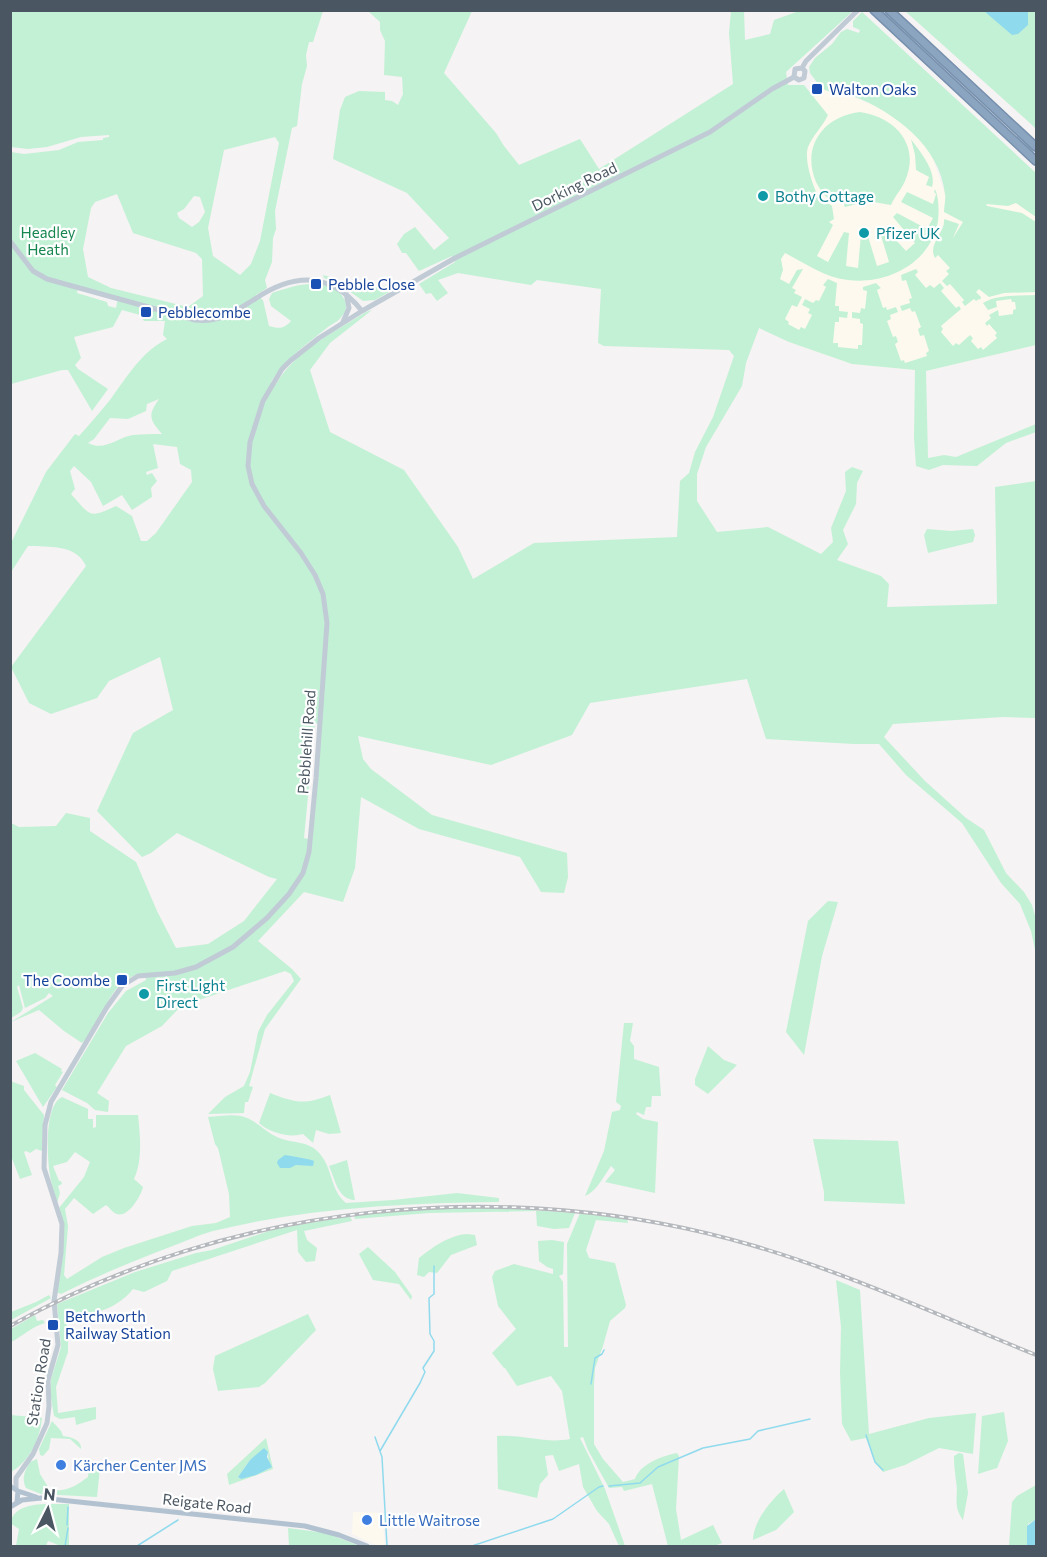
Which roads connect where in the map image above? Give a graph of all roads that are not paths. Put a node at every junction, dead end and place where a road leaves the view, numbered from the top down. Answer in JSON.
{"nodes":[{"id":1,"x":874,"y":10,"type":"edge"},
{"id":2,"x":889,"y":10,"type":"edge"},
{"id":3,"x":858,"y":11,"type":"edge"},
{"id":4,"x":802,"y":68,"type":"junction"},
{"id":5,"x":794,"y":77,"type":"junction"},
{"id":6,"x":1036,"y":147,"type":"edge"},
{"id":7,"x":1036,"y":161,"type":"edge"},
{"id":8,"x":10,"y":241,"type":"edge"},
{"id":9,"x":346,"y":293,"type":"junction"},
{"id":10,"x":362,"y":311,"type":"junction"},
{"id":11,"x":342,"y":323,"type":"junction"},
{"id":12,"x":46,"y":1114,"type":"joint"},
{"id":13,"x":20,"y":1471,"type":"junction"},
{"id":14,"x":10,"y":1478,"type":"edge"},
{"id":15,"x":15,"y":1488,"type":"edge"},
{"id":16,"x":41,"y":1498,"type":"junction"},
{"id":17,"x":17,"y":1502,"type":"junction"},
{"id":18,"x":10,"y":1507,"type":"edge"},
{"id":19,"x":367,"y":1546,"type":"edge"}],
"edges":[{"from":1,"to":7,"type":"highway"},
{"from":2,"to":6,"type":"highway"},
{"from":3,"to":4,"type":"main road"},
{"from":4,"to":5,"type":"main road"},
{"from":4,"to":5,"type":"main road"},
{"from":5,"to":10,"type":"main road","name":"Dorking Road"},
{"from":8,"to":9,"type":"main road"},
{"from":9,"to":10,"type":"main road"},
{"from":9,"to":11,"type":"main road"},
{"from":10,"to":11,"type":"main road","name":"Pebblehill Road"},
{"from":11,"to":12,"type":"main road","name":"Pebblehill Road"},
{"from":12,"to":13,"type":"main road","name":"Station Road"},
{"from":13,"to":14,"type":"main road","name":"Station Road"},
{"from":13,"to":15,"type":"main road","name":"Station Road"},
{"from":15,"to":16,"type":"main road","name":"Reigate Road"},
{"from":15,"to":17,"type":"main road"},
{"from":16,"to":17,"type":"main road","name":"Reigate Road"},
{"from":16,"to":19,"type":"main road","name":"Reigate Road"},
{"from":17,"to":18,"type":"main road"}]}
